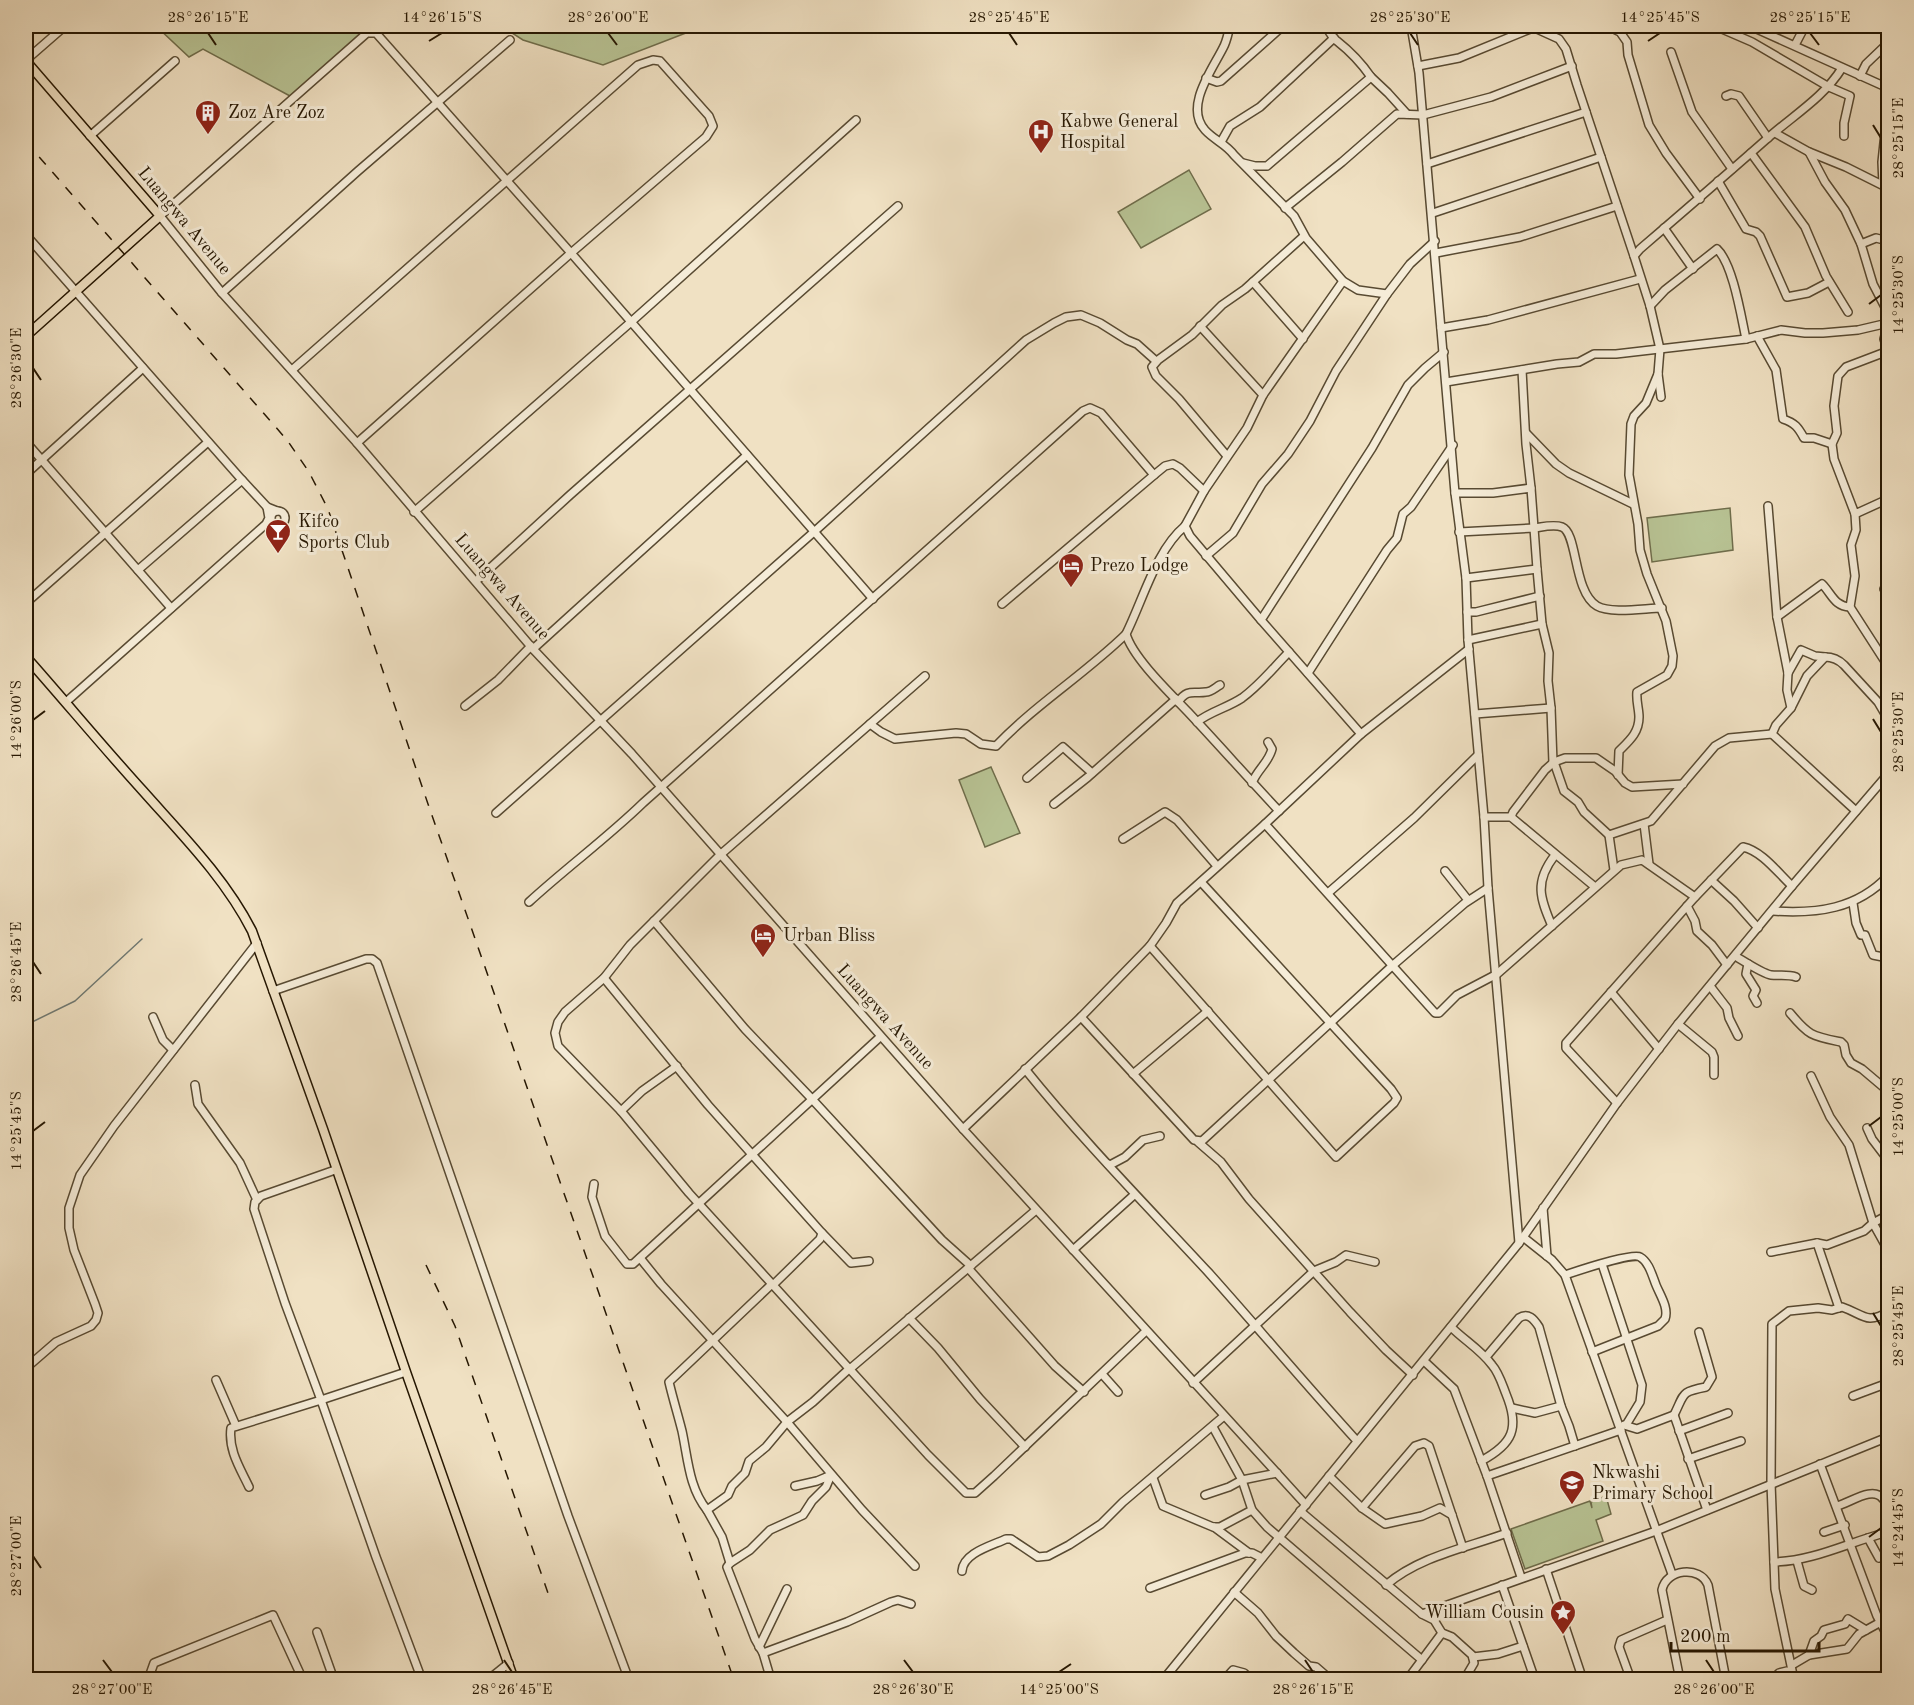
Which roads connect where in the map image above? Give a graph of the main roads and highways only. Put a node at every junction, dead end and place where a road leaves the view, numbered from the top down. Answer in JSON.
{"nodes":[{"id":1,"x":26,"y":60,"type":"edge"},
{"id":2,"x":26,"y":336,"type":"edge"},
{"id":3,"x":26,"y":657,"type":"edge"},
{"id":4,"x":514,"y":1680,"type":"edge"}],
"edges":[{"from":1,"to":2,"type":"main road","name":"Luangwa Avenue"},
{"from":3,"to":4,"type":"main road"}]}
